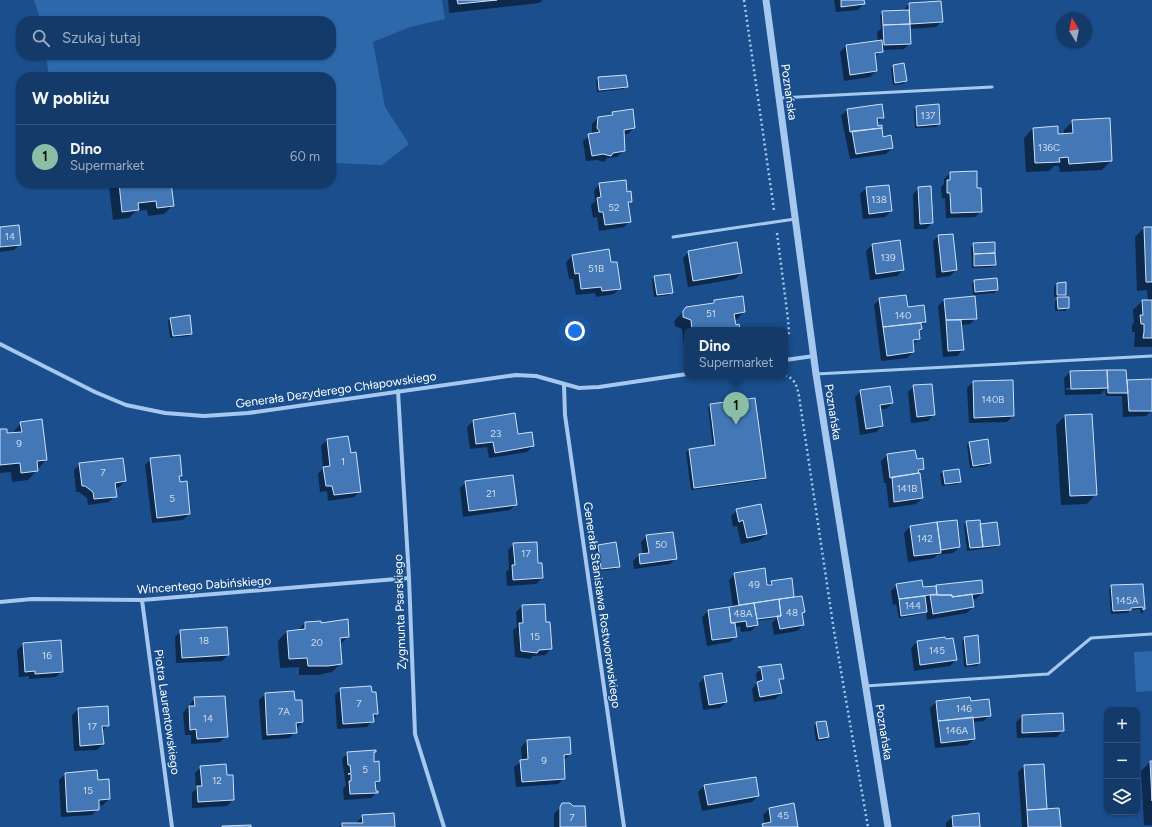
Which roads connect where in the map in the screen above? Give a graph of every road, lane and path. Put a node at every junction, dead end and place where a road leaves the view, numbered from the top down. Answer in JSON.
{"nodes":[{"id":1,"x":744,"y":0,"type":"edge"},
{"id":2,"x":766,"y":0,"type":"edge"},
{"id":3,"x":992,"y":87,"type":"dead end"},
{"id":4,"x":779,"y":98,"type":"junction"},
{"id":5,"x":795,"y":219,"type":"junction"},
{"id":6,"x":775,"y":222,"type":"junction"},
{"id":7,"x":673,"y":237,"type":"dead end"},
{"id":8,"x":788,"y":333,"type":"edge"},
{"id":9,"x":0,"y":344,"type":"edge"},
{"id":10,"x":814,"y":356,"type":"junction"},
{"id":11,"x":1152,"y":356,"type":"edge"},
{"id":12,"x":788,"y":360,"type":"edge"},
{"id":13,"x":684,"y":374,"type":"edge"},
{"id":14,"x":816,"y":374,"type":"junction"},
{"id":15,"x":788,"y":376,"type":"edge"},
{"id":16,"x":564,"y":385,"type":"junction"},
{"id":17,"x":398,"y":392,"type":"junction"},
{"id":18,"x":409,"y":578,"type":"junction"},
{"id":19,"x":142,"y":600,"type":"junction"},
{"id":20,"x":0,"y":602,"type":"edge"},
{"id":21,"x":1152,"y":634,"type":"edge"},
{"id":22,"x":866,"y":686,"type":"junction"},
{"id":23,"x":172,"y":827,"type":"edge"},
{"id":24,"x":444,"y":827,"type":"edge"},
{"id":25,"x":624,"y":827,"type":"edge"},
{"id":26,"x":868,"y":827,"type":"edge"},
{"id":27,"x":888,"y":827,"type":"edge"}],
"edges":[{"from":1,"to":6,"type":"path"},
{"from":2,"to":4,"type":"street","name":"Poznańska"},
{"from":3,"to":4,"type":"lane"},
{"from":4,"to":5,"type":"street","name":"Poznańska"},
{"from":5,"to":6,"type":"lane"},
{"from":5,"to":10,"type":"street","name":"Poznańska"},
{"from":6,"to":7,"type":"lane"},
{"from":6,"to":8,"type":"path"},
{"from":9,"to":17,"type":"street","name":"Generała Dezyderego Chłapowskiego"},
{"from":10,"to":12,"type":"street"},
{"from":10,"to":14,"type":"street","name":"Poznańska"},
{"from":11,"to":14,"type":"lane"},
{"from":13,"to":16,"type":"street","name":"Generała Dezyderego Chłapowskiego"},
{"from":14,"to":22,"type":"street","name":"Poznańska"},
{"from":15,"to":26,"type":"path"},
{"from":16,"to":17,"type":"street","name":"Generała Dezyderego Chłapowskiego"},
{"from":16,"to":25,"type":"street","name":"Generała Stanisława Rostworowskiego"},
{"from":17,"to":18,"type":"street","name":"Zygmunta Psarskiego"},
{"from":18,"to":19,"type":"street","name":"Wincentego Dabińskiego"},
{"from":18,"to":24,"type":"street","name":"Zygmunta Psarskiego"},
{"from":19,"to":20,"type":"street","name":"Wincentego Dabińskiego"},
{"from":19,"to":23,"type":"street","name":"Piotra Laurentowskiego"},
{"from":21,"to":22,"type":"lane"},
{"from":22,"to":27,"type":"street","name":"Poznańska"}]}
